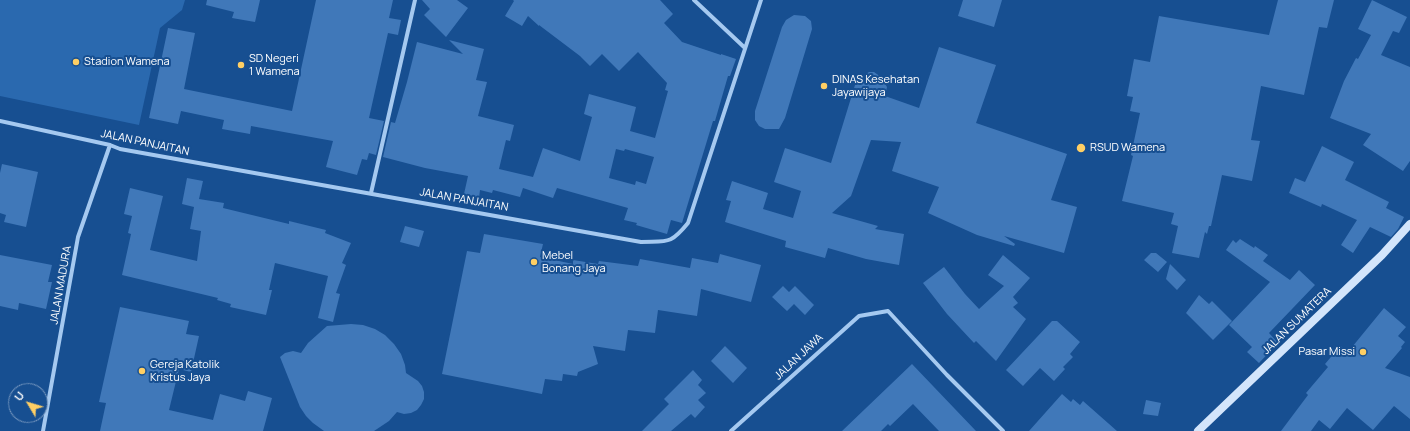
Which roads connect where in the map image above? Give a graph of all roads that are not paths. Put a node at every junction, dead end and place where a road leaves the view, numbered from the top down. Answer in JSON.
{"nodes":[{"id":1,"x":415,"y":0,"type":"edge"},
{"id":2,"x":694,"y":0,"type":"edge"},
{"id":3,"x":760,"y":0,"type":"edge"},
{"id":4,"x":745,"y":48,"type":"junction"},
{"id":5,"x":0,"y":121,"type":"edge"},
{"id":6,"x":110,"y":145,"type":"junction"},
{"id":7,"x":371,"y":193,"type":"junction"},
{"id":8,"x":1410,"y":224,"type":"edge"},
{"id":9,"x":43,"y":431,"type":"edge"},
{"id":10,"x":731,"y":431,"type":"edge"},
{"id":11,"x":1003,"y":431,"type":"edge"},
{"id":12,"x":1198,"y":431,"type":"edge"}],
"edges":[{"from":1,"to":7,"type":"street"},
{"from":2,"to":4,"type":"street"},
{"from":3,"to":4,"type":"street","name":"JALAN PANJAITAN"},
{"from":4,"to":7,"type":"street","name":"JALAN PANJAITAN"},
{"from":5,"to":6,"type":"street","name":"JALAN PANJAITAN"},
{"from":6,"to":7,"type":"street","name":"JALAN PANJAITAN"},
{"from":6,"to":9,"type":"street","name":"JALAN MADURA"},
{"from":8,"to":12,"type":"main road","name":"JALAN SUMATERA"},
{"from":10,"to":11,"type":"street","name":"JALAN JAWA"}]}
